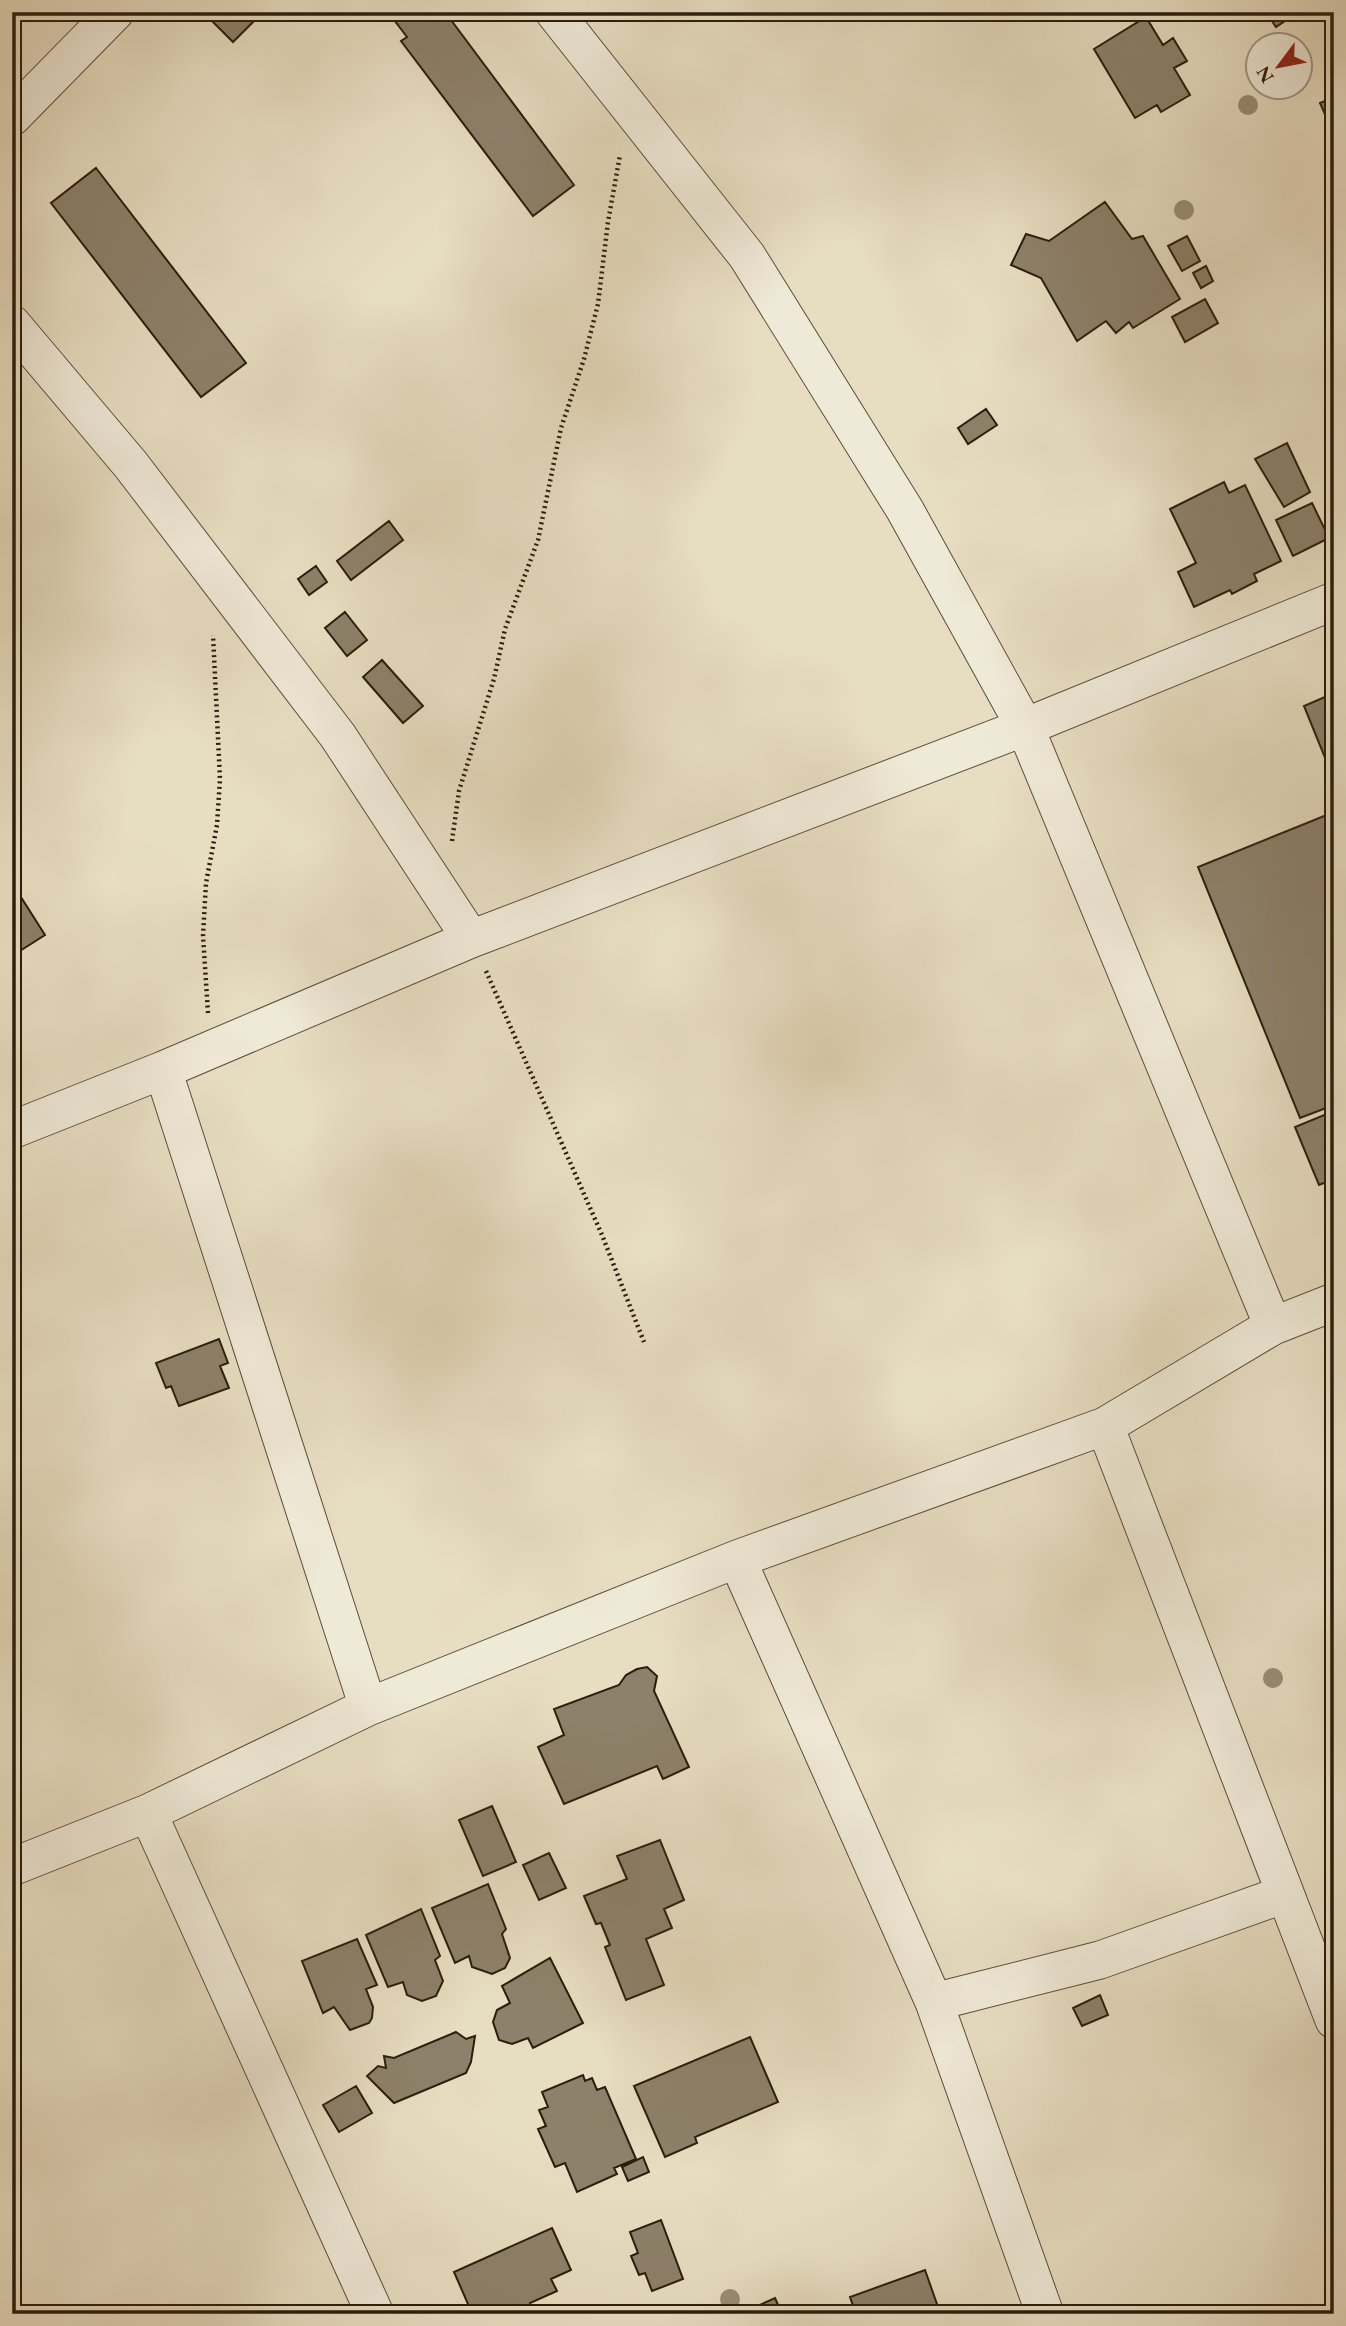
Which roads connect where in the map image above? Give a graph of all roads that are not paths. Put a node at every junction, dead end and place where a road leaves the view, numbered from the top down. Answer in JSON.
{"nodes":[{"id":1,"x":115,"y":12,"type":"edge"},
{"id":2,"x":563,"y":15,"type":"edge"},
{"id":3,"x":12,"y":117,"type":"edge"},
{"id":4,"x":12,"y":324,"type":"edge"},
{"id":5,"x":1334,"y":601,"type":"edge"},
{"id":6,"x":1025,"y":727,"type":"junction"},
{"id":7,"x":471,"y":939,"type":"junction"},
{"id":8,"x":163,"y":1070,"type":"junction"},
{"id":9,"x":12,"y":1130,"type":"edge"},
{"id":10,"x":1334,"y":1302,"type":"edge"},
{"id":11,"x":1272,"y":1326,"type":"junction"},
{"id":12,"x":1105,"y":1426,"type":"junction"},
{"id":13,"x":737,"y":1559,"type":"junction"},
{"id":14,"x":368,"y":1707,"type":"junction"},
{"id":15,"x":148,"y":1813,"type":"junction"},
{"id":16,"x":12,"y":1867,"type":"edge"},
{"id":17,"x":1285,"y":1894,"type":"junction"},
{"id":18,"x":934,"y":2002,"type":"junction"},
{"id":19,"x":1334,"y":2020,"type":"edge"},
{"id":20,"x":375,"y":2314,"type":"edge"},
{"id":21,"x":1045,"y":2314,"type":"edge"}],
"edges":[{"from":1,"to":3,"type":"street"},
{"from":2,"to":6,"type":"street"},
{"from":4,"to":7,"type":"street"},
{"from":5,"to":6,"type":"street"},
{"from":6,"to":7,"type":"street"},
{"from":6,"to":11,"type":"street"},
{"from":7,"to":8,"type":"street"},
{"from":8,"to":9,"type":"street"},
{"from":8,"to":14,"type":"street"},
{"from":10,"to":11,"type":"street"},
{"from":11,"to":12,"type":"street"},
{"from":12,"to":13,"type":"street"},
{"from":12,"to":17,"type":"street"},
{"from":13,"to":14,"type":"street"},
{"from":13,"to":18,"type":"street"},
{"from":14,"to":15,"type":"street"},
{"from":15,"to":16,"type":"street"},
{"from":15,"to":20,"type":"street"},
{"from":17,"to":18,"type":"street"},
{"from":17,"to":19,"type":"street"},
{"from":18,"to":21,"type":"street"}]}
